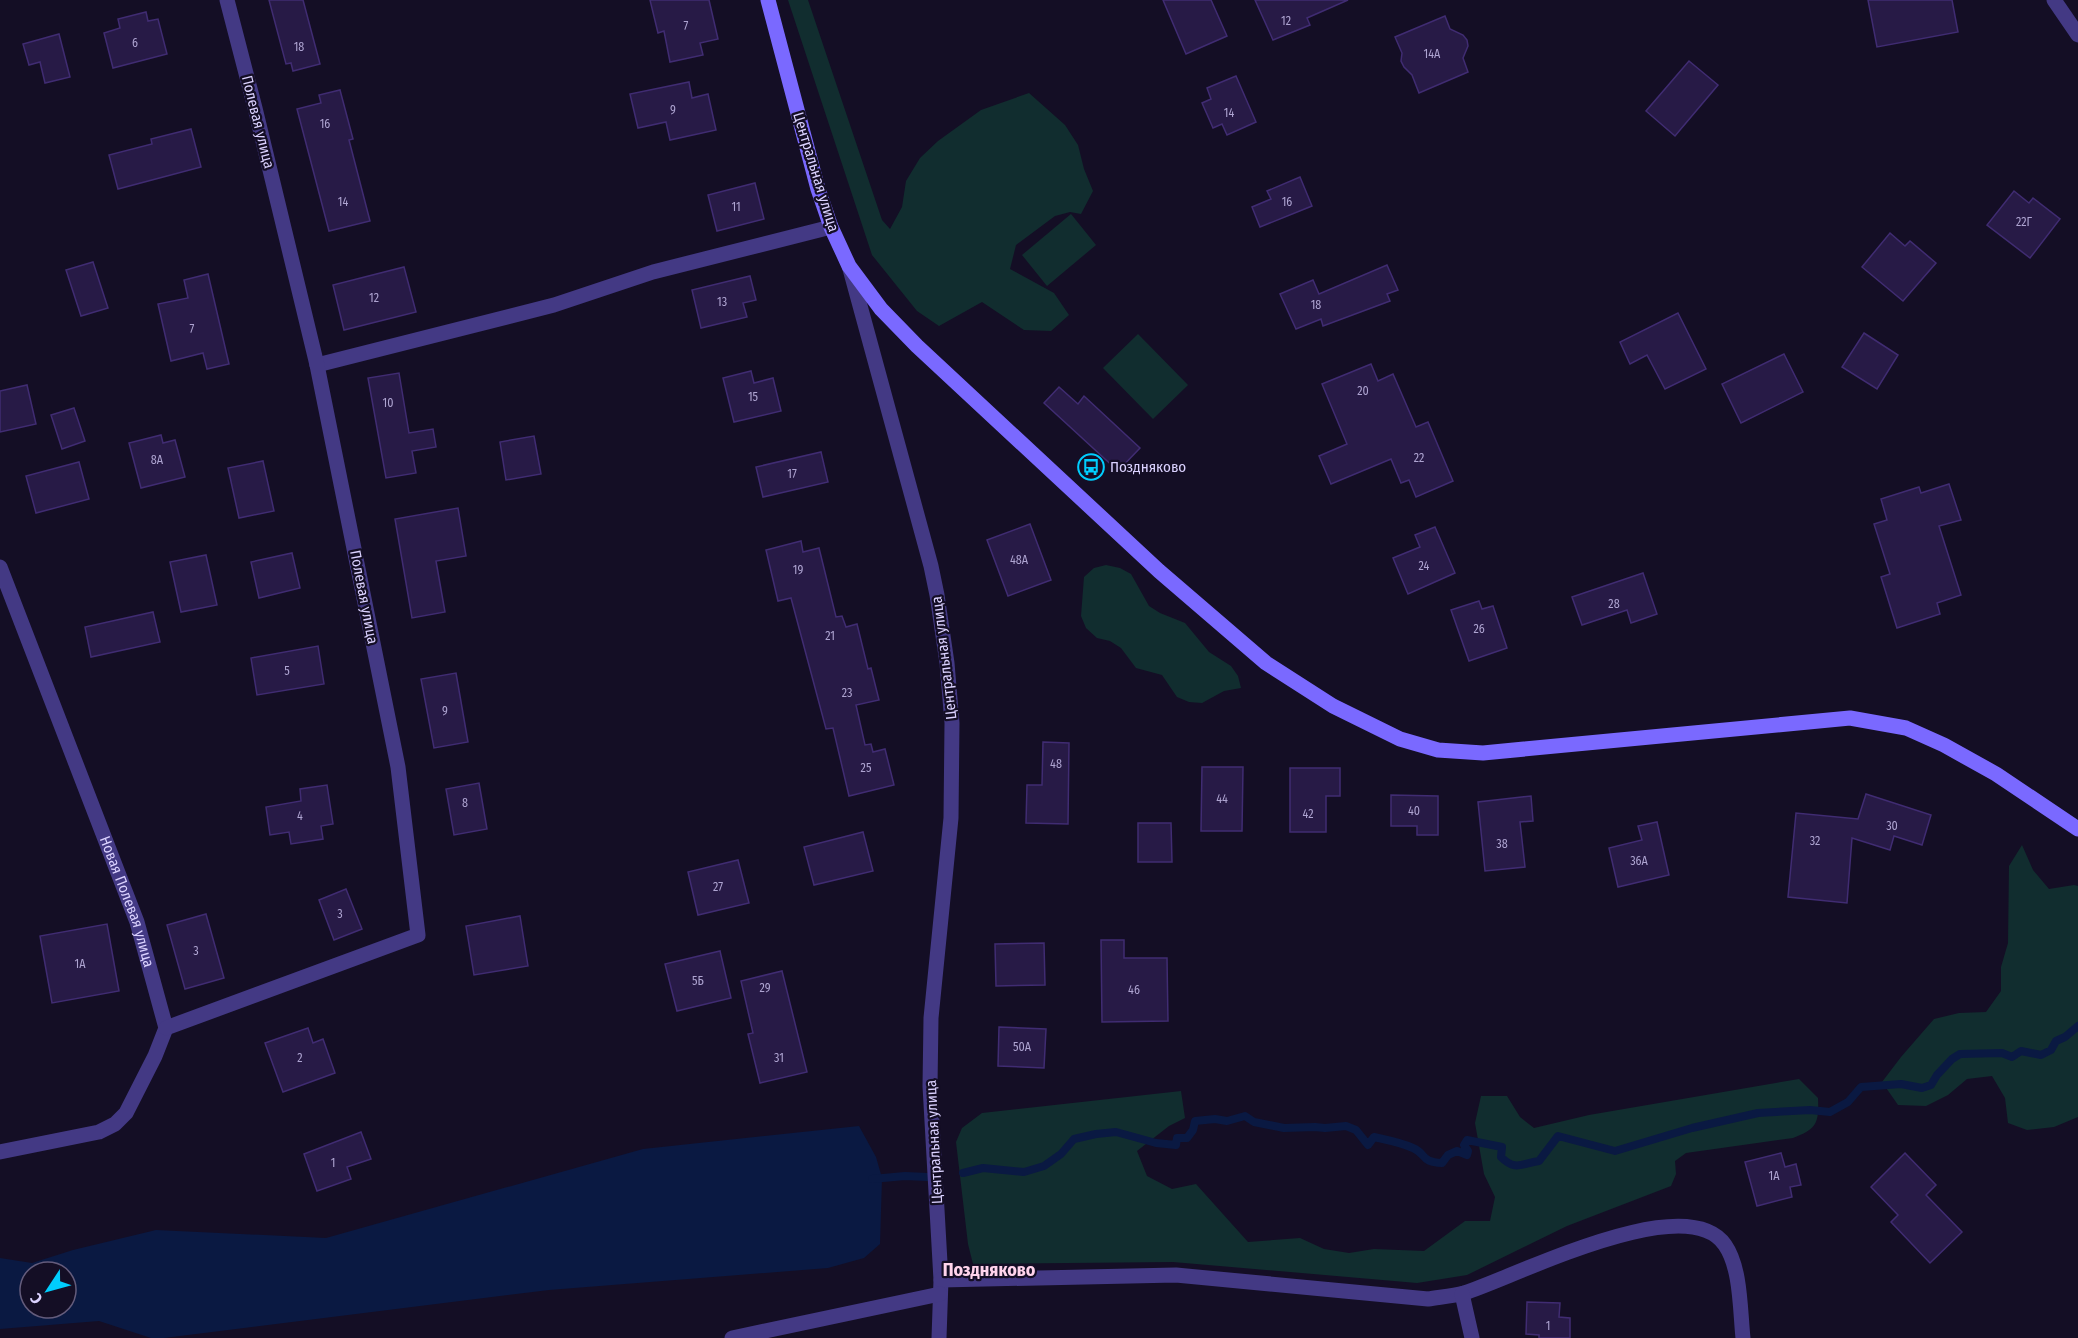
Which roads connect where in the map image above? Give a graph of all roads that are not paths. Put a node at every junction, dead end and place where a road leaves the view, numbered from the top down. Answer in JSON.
{"nodes":[{"id":1,"x":227,"y":0,"type":"edge"},
{"id":2,"x":768,"y":0,"type":"edge"},
{"id":3,"x":2054,"y":0,"type":"edge"},
{"id":4,"x":2078,"y":35,"type":"edge"},
{"id":5,"x":831,"y":227,"type":"junction"},
{"id":6,"x":849,"y":266,"type":"junction"},
{"id":7,"x":317,"y":365,"type":"junction"},
{"id":8,"x":0,"y":567,"type":"edge"},
{"id":9,"x":2078,"y":829,"type":"edge"},
{"id":10,"x":166,"y":1028,"type":"junction"},
{"id":11,"x":0,"y":1152,"type":"edge"},
{"id":12,"x":941,"y":1287,"type":"junction"},
{"id":13,"x":1462,"y":1294,"type":"junction"},
{"id":14,"x":732,"y":1338,"type":"edge"},
{"id":15,"x":939,"y":1338,"type":"edge"},
{"id":16,"x":1472,"y":1338,"type":"edge"},
{"id":17,"x":1743,"y":1338,"type":"edge"}],
"edges":[{"from":1,"to":7,"type":"street","name":"Полевая улица"},
{"from":2,"to":5,"type":"street","name":"Центральная улица"},
{"from":3,"to":4,"type":"street"},
{"from":5,"to":6,"type":"street","name":"Центральная улица"},
{"from":5,"to":7,"type":"street"},
{"from":6,"to":9,"type":"street"},
{"from":6,"to":12,"type":"street","name":"Центральная улица"},
{"from":7,"to":10,"type":"street","name":"Полевая улица"},
{"from":8,"to":10,"type":"street","name":"Новая Полевая улица"},
{"from":10,"to":11,"type":"street"},
{"from":12,"to":13,"type":"street"},
{"from":12,"to":14,"type":"street"},
{"from":12,"to":15,"type":"street","name":"Центральная улица"},
{"from":13,"to":16,"type":"street"},
{"from":13,"to":17,"type":"street"}]}
